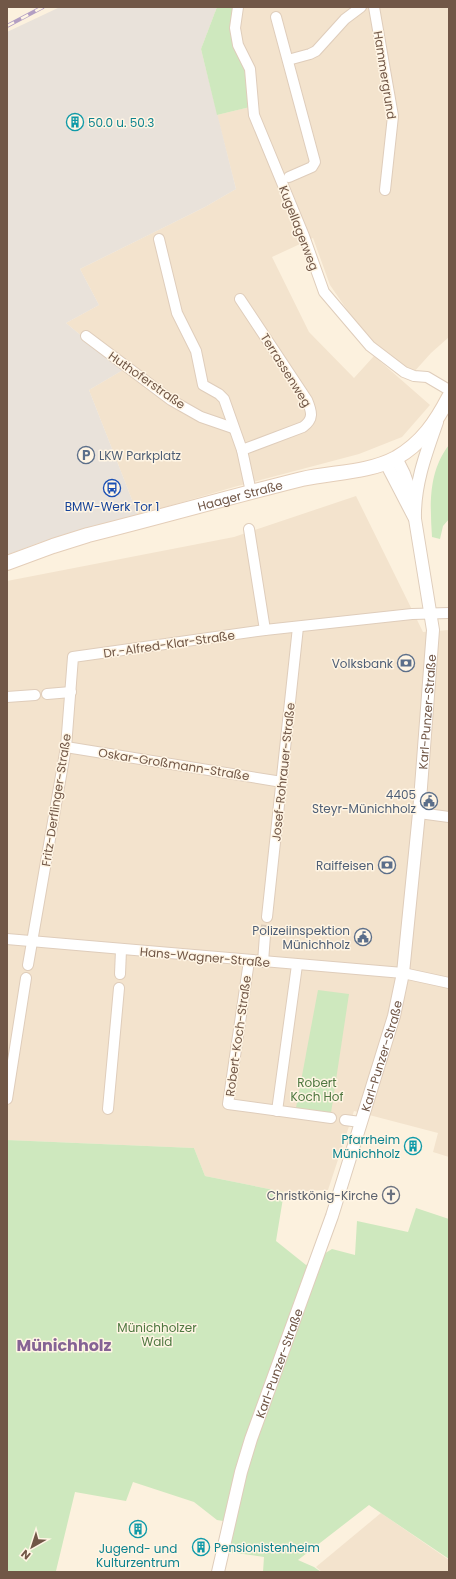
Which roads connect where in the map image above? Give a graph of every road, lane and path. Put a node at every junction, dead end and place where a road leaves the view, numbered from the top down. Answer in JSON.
{"nodes":[{"id":1,"x":238,"y":7,"type":"edge"},
{"id":2,"x":362,"y":7,"type":"edge"},
{"id":3,"x":374,"y":7,"type":"edge"},
{"id":4,"x":276,"y":17,"type":"dead end"},
{"id":5,"x":288,"y":60,"type":"junction"},
{"id":6,"x":289,"y":177,"type":"dead end"},
{"id":7,"x":385,"y":190,"type":"dead end"},
{"id":8,"x":159,"y":239,"type":"dead end"},
{"id":9,"x":240,"y":299,"type":"dead end"},
{"id":10,"x":86,"y":336,"type":"dead end"},
{"id":11,"x":449,"y":390,"type":"edge"},
{"id":12,"x":449,"y":397,"type":"edge"},
{"id":13,"x":440,"y":414,"type":"junction"},
{"id":14,"x":233,"y":428,"type":"junction"},
{"id":15,"x":242,"y":450,"type":"junction"},
{"id":16,"x":391,"y":460,"type":"junction"},
{"id":17,"x":252,"y":492,"type":"junction"},
{"id":18,"x":415,"y":505,"type":"junction"},
{"id":19,"x":415,"y":519,"type":"junction"},
{"id":20,"x":249,"y":529,"type":"dead end"},
{"id":21,"x":7,"y":563,"type":"edge"},
{"id":22,"x":431,"y":613,"type":"junction"},
{"id":23,"x":449,"y":613,"type":"edge"},
{"id":24,"x":298,"y":627,"type":"junction"},
{"id":25,"x":265,"y":630,"type":"junction"},
{"id":26,"x":73,"y":657,"type":"joint"},
{"id":27,"x":71,"y":692,"type":"junction"},
{"id":28,"x":47,"y":694,"type":"dead end"},
{"id":29,"x":35,"y":695,"type":"dead end"},
{"id":30,"x":7,"y":697,"type":"edge"},
{"id":31,"x":66,"y":747,"type":"junction"},
{"id":32,"x":282,"y":782,"type":"junction"},
{"id":33,"x":419,"y":813,"type":"junction"},
{"id":34,"x":449,"y":818,"type":"edge"},
{"id":35,"x":267,"y":917,"type":"tunnel mouth"},
{"id":36,"x":265,"y":935,"type":"tunnel mouth"},
{"id":37,"x":7,"y":939,"type":"edge"},
{"id":38,"x":31,"y":941,"type":"junction"},
{"id":39,"x":121,"y":950,"type":"junction"},
{"id":40,"x":248,"y":961,"type":"junction"},
{"id":41,"x":263,"y":962,"type":"junction"},
{"id":42,"x":28,"y":965,"type":"dead end"},
{"id":43,"x":297,"y":965,"type":"junction"},
{"id":44,"x":403,"y":973,"type":"junction"},
{"id":45,"x":120,"y":974,"type":"dead end"},
{"id":46,"x":26,"y":978,"type":"dead end"},
{"id":47,"x":449,"y":983,"type":"edge"},
{"id":48,"x":119,"y":988,"type":"dead end"},
{"id":49,"x":7,"y":1099,"type":"edge"},
{"id":50,"x":108,"y":1109,"type":"dead end"},
{"id":51,"x":277,"y":1111,"type":"junction"},
{"id":52,"x":330,"y":1118,"type":"dead end"},
{"id":53,"x":346,"y":1120,"type":"dead end"},
{"id":54,"x":360,"y":1122,"type":"junction"},
{"id":55,"x":218,"y":1572,"type":"edge"}],
"edges":[{"from":1,"to":11,"type":"street","name":"Kugellagerweg"},
{"from":2,"to":5,"type":"street"},
{"from":3,"to":7,"type":"street","name":"Hammergrund"},
{"from":4,"to":5,"type":"street"},
{"from":5,"to":6,"type":"street"},
{"from":8,"to":14,"type":"street"},
{"from":9,"to":15,"type":"street","name":"Terrassenweg"},
{"from":10,"to":14,"type":"street","name":"Huthoferstraße"},
{"from":12,"to":13,"type":"main road","name":"Haager Straße"},
{"from":13,"to":16,"type":"main road","name":"Haager Straße"},
{"from":13,"to":18,"type":"street","name":"Karl-Punzer-Straße"},
{"from":14,"to":15,"type":"street"},
{"from":15,"to":17,"type":"street"},
{"from":16,"to":17,"type":"main road","name":"Haager Straße"},
{"from":16,"to":18,"type":"street","name":"Karl-Punzer-Straße"},
{"from":16,"to":19,"type":"street","name":"Karl-Punzer-Straße"},
{"from":17,"to":21,"type":"main road","name":"Haager Straße"},
{"from":18,"to":19,"type":"street","name":"Karl-Punzer-Straße"},
{"from":19,"to":22,"type":"street","name":"Karl-Punzer-Straße"},
{"from":20,"to":25,"type":"street"},
{"from":22,"to":23,"type":"street","name":"Dr.-Alfred-Klar-Straße"},
{"from":22,"to":24,"type":"street","name":"Dr.-Alfred-Klar-Straße"},
{"from":22,"to":33,"type":"street","name":"Karl-Punzer-Straße"},
{"from":24,"to":25,"type":"street","name":"Dr.-Alfred-Klar-Straße"},
{"from":24,"to":32,"type":"street","name":"Josef-Rohrauer-Straße"},
{"from":25,"to":26,"type":"street","name":"Dr.-Alfred-Klar-Straße"},
{"from":26,"to":27,"type":"street","name":"Fritz-Derflinger-Straße"},
{"from":27,"to":28,"type":"street"},
{"from":27,"to":31,"type":"street","name":"Fritz-Derflinger-Straße"},
{"from":29,"to":30,"type":"street"},
{"from":31,"to":32,"type":"street","name":"Oskar-Großmann-Straße"},
{"from":31,"to":38,"type":"street","name":"Fritz-Derflinger-Straße"},
{"from":32,"to":35,"type":"street","name":"Josef-Rohrauer-Straße"},
{"from":33,"to":34,"type":"street"},
{"from":33,"to":44,"type":"street","name":"Karl-Punzer-Straße"},
{"from":36,"to":41,"type":"street"},
{"from":37,"to":38,"type":"street","name":"Hans-Wagner-Straße"},
{"from":38,"to":39,"type":"street","name":"Hans-Wagner-Straße"},
{"from":38,"to":42,"type":"street","name":"Fritz-Derflinger-Straße"},
{"from":39,"to":40,"type":"street","name":"Hans-Wagner-Straße"},
{"from":39,"to":45,"type":"street"},
{"from":40,"to":41,"type":"street","name":"Hans-Wagner-Straße"},
{"from":40,"to":51,"type":"street","name":"Robert-Koch-Straße"},
{"from":41,"to":43,"type":"street","name":"Hans-Wagner-Straße"},
{"from":43,"to":44,"type":"street","name":"Hans-Wagner-Straße"},
{"from":43,"to":51,"type":"street"},
{"from":44,"to":47,"type":"street","name":"Hans-Wagner-Straße"},
{"from":44,"to":54,"type":"street","name":"Karl-Punzer-Straße"},
{"from":46,"to":49,"type":"street"},
{"from":48,"to":50,"type":"street"},
{"from":51,"to":52,"type":"street","name":"Robert-Koch-Straße"},
{"from":53,"to":54,"type":"street"},
{"from":54,"to":55,"type":"street","name":"Karl-Punzer-Straße"}]}
